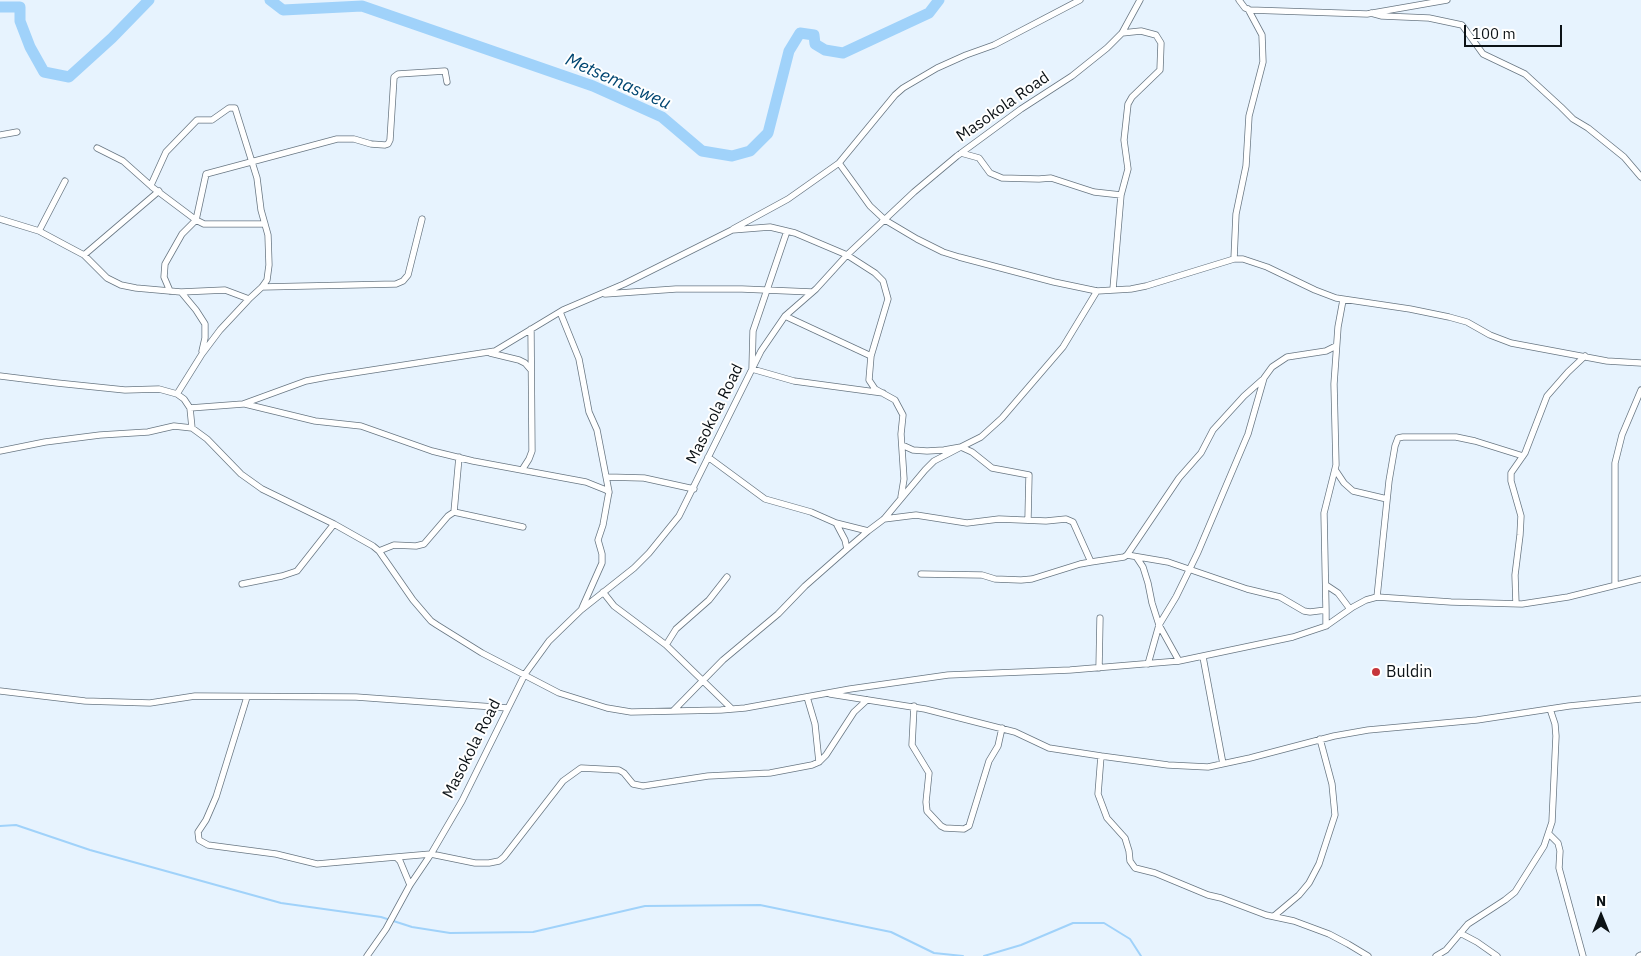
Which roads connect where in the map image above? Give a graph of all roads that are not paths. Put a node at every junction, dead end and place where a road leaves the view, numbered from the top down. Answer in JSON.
{"nodes":[{"id":1,"x":1080,"y":0,"type":"edge"},
{"id":2,"x":1140,"y":0,"type":"edge"},
{"id":3,"x":1239,"y":0,"type":"edge"},
{"id":4,"x":1447,"y":0,"type":"edge"},
{"id":5,"x":1248,"y":9,"type":"junction"},
{"id":6,"x":1371,"y":14,"type":"junction"},
{"id":7,"x":1122,"y":33,"type":"junction"},
{"id":8,"x":447,"y":82,"type":"dead end"},
{"id":9,"x":17,"y":132,"type":"dead end"},
{"id":10,"x":0,"y":135,"type":"edge"},
{"id":11,"x":97,"y":148,"type":"dead end"},
{"id":12,"x":961,"y":153,"type":"junction"},
{"id":13,"x":839,"y":162,"type":"junction"},
{"id":14,"x":253,"y":163,"type":"junction"},
{"id":15,"x":1641,"y":177,"type":"edge"},
{"id":16,"x":65,"y":181,"type":"dead end"},
{"id":17,"x":152,"y":186,"type":"junction"},
{"id":18,"x":159,"y":192,"type":"junction"},
{"id":19,"x":1121,"y":195,"type":"junction"},
{"id":20,"x":0,"y":218,"type":"edge"},
{"id":21,"x":422,"y":219,"type":"dead end"},
{"id":22,"x":196,"y":220,"type":"junction"},
{"id":23,"x":885,"y":220,"type":"junction"},
{"id":24,"x":265,"y":224,"type":"junction"},
{"id":25,"x":732,"y":230,"type":"junction"},
{"id":26,"x":787,"y":231,"type":"junction"},
{"id":27,"x":39,"y":232,"type":"junction"},
{"id":28,"x":848,"y":255,"type":"junction"},
{"id":29,"x":84,"y":256,"type":"junction"},
{"id":30,"x":1234,"y":259,"type":"junction"},
{"id":31,"x":262,"y":287,"type":"junction"},
{"id":32,"x":1113,"y":289,"type":"junction"},
{"id":33,"x":768,"y":290,"type":"junction"},
{"id":34,"x":170,"y":291,"type":"junction"},
{"id":35,"x":1097,"y":291,"type":"junction"},
{"id":36,"x":181,"y":292,"type":"junction"},
{"id":37,"x":812,"y":292,"type":"junction"},
{"id":38,"x":600,"y":295,"type":"junction"},
{"id":39,"x":249,"y":299,"type":"junction"},
{"id":40,"x":1343,"y":300,"type":"junction"},
{"id":41,"x":560,"y":312,"type":"junction"},
{"id":42,"x":785,"y":316,"type":"junction"},
{"id":43,"x":531,"y":329,"type":"junction"},
{"id":44,"x":1336,"y":346,"type":"junction"},
{"id":45,"x":1322,"y":351,"type":"junction"},
{"id":46,"x":489,"y":353,"type":"junction"},
{"id":47,"x":202,"y":354,"type":"junction"},
{"id":48,"x":871,"y":356,"type":"junction"},
{"id":49,"x":1585,"y":356,"type":"junction"},
{"id":50,"x":1335,"y":360,"type":"junction"},
{"id":51,"x":1641,"y":363,"type":"edge"},
{"id":52,"x":752,"y":369,"type":"junction"},
{"id":53,"x":531,"y":370,"type":"junction"},
{"id":54,"x":0,"y":376,"type":"edge"},
{"id":55,"x":1264,"y":378,"type":"junction"},
{"id":56,"x":1641,"y":390,"type":"edge"},
{"id":57,"x":883,"y":393,"type":"junction"},
{"id":58,"x":177,"y":394,"type":"junction"},
{"id":59,"x":243,"y":404,"type":"junction"},
{"id":60,"x":190,"y":408,"type":"junction"},
{"id":61,"x":192,"y":428,"type":"junction"},
{"id":62,"x":902,"y":445,"type":"junction"},
{"id":63,"x":961,"y":447,"type":"junction"},
{"id":64,"x":0,"y":451,"type":"edge"},
{"id":65,"x":1523,"y":456,"type":"junction"},
{"id":66,"x":459,"y":458,"type":"junction"},
{"id":67,"x":708,"y":458,"type":"junction"},
{"id":68,"x":522,"y":470,"type":"junction"},
{"id":69,"x":1336,"y":471,"type":"junction"},
{"id":70,"x":606,"y":477,"type":"junction"},
{"id":71,"x":694,"y":489,"type":"junction"},
{"id":72,"x":609,"y":492,"type":"junction"},
{"id":73,"x":901,"y":497,"type":"junction"},
{"id":74,"x":1388,"y":499,"type":"junction"},
{"id":75,"x":454,"y":512,"type":"junction"},
{"id":76,"x":884,"y":519,"type":"junction"},
{"id":77,"x":1028,"y":519,"type":"junction"},
{"id":78,"x":836,"y":523,"type":"junction"},
{"id":79,"x":334,"y":524,"type":"junction"},
{"id":80,"x":523,"y":527,"type":"dead end"},
{"id":81,"x":868,"y":531,"type":"junction"},
{"id":82,"x":848,"y":549,"type":"junction"},
{"id":83,"x":379,"y":551,"type":"junction"},
{"id":84,"x":1127,"y":555,"type":"junction"},
{"id":85,"x":1137,"y":558,"type":"junction"},
{"id":86,"x":1091,"y":562,"type":"junction"},
{"id":87,"x":1190,"y":569,"type":"junction"},
{"id":88,"x":921,"y":574,"type":"dead end"},
{"id":89,"x":727,"y":577,"type":"dead end"},
{"id":90,"x":1641,"y":579,"type":"edge"},
{"id":91,"x":242,"y":584,"type":"dead end"},
{"id":92,"x":1615,"y":584,"type":"junction"},
{"id":93,"x":1326,"y":585,"type":"junction"},
{"id":94,"x":603,"y":592,"type":"junction"},
{"id":95,"x":1377,"y":597,"type":"junction"},
{"id":96,"x":1516,"y":604,"type":"junction"},
{"id":97,"x":582,"y":610,"type":"junction"},
{"id":98,"x":1326,"y":610,"type":"junction"},
{"id":99,"x":1350,"y":610,"type":"junction"},
{"id":100,"x":1100,"y":618,"type":"dead end"},
{"id":101,"x":1159,"y":626,"type":"junction"},
{"id":102,"x":1326,"y":626,"type":"junction"},
{"id":103,"x":666,"y":646,"type":"junction"},
{"id":104,"x":1203,"y":657,"type":"junction"},
{"id":105,"x":1179,"y":661,"type":"junction"},
{"id":106,"x":1148,"y":664,"type":"junction"},
{"id":107,"x":1099,"y":668,"type":"junction"},
{"id":108,"x":525,"y":674,"type":"junction"},
{"id":109,"x":704,"y":680,"type":"junction"},
{"id":110,"x":0,"y":691,"type":"edge"},
{"id":111,"x":826,"y":693,"type":"junction"},
{"id":112,"x":247,"y":697,"type":"junction"},
{"id":113,"x":806,"y":697,"type":"junction"},
{"id":114,"x":1641,"y":698,"type":"edge"},
{"id":115,"x":866,"y":700,"type":"junction"},
{"id":116,"x":914,"y":706,"type":"junction"},
{"id":117,"x":508,"y":708,"type":"junction"},
{"id":118,"x":732,"y":709,"type":"junction"},
{"id":119,"x":1550,"y":709,"type":"junction"},
{"id":120,"x":673,"y":711,"type":"junction"},
{"id":121,"x":1002,"y":728,"type":"junction"},
{"id":122,"x":1320,"y":739,"type":"junction"},
{"id":123,"x":1101,"y":756,"type":"junction"},
{"id":124,"x":819,"y":762,"type":"junction"},
{"id":125,"x":1222,"y":764,"type":"junction"},
{"id":126,"x":1549,"y":834,"type":"junction"},
{"id":127,"x":431,"y":854,"type":"junction"},
{"id":128,"x":396,"y":857,"type":"junction"},
{"id":129,"x":410,"y":885,"type":"junction"},
{"id":130,"x":1274,"y":916,"type":"junction"},
{"id":131,"x":1460,"y":933,"type":"junction"},
{"id":132,"x":367,"y":956,"type":"edge"},
{"id":133,"x":1368,"y":956,"type":"edge"},
{"id":134,"x":1436,"y":956,"type":"edge"},
{"id":135,"x":1497,"y":956,"type":"edge"},
{"id":136,"x":1583,"y":956,"type":"edge"}],
"edges":[{"from":1,"to":13,"type":"street"},
{"from":2,"to":7,"type":"street","name":"Masokola Road"},
{"from":3,"to":5,"type":"street"},
{"from":4,"to":6,"type":"street"},
{"from":5,"to":6,"type":"street"},
{"from":5,"to":30,"type":"street"},
{"from":6,"to":15,"type":"street"},
{"from":7,"to":12,"type":"street","name":"Masokola Road"},
{"from":7,"to":19,"type":"street"},
{"from":8,"to":14,"type":"street"},
{"from":9,"to":10,"type":"street"},
{"from":11,"to":17,"type":"street"},
{"from":12,"to":19,"type":"street"},
{"from":12,"to":23,"type":"street","name":"Masokola Road"},
{"from":13,"to":23,"type":"street"},
{"from":13,"to":25,"type":"street"},
{"from":14,"to":17,"type":"street"},
{"from":14,"to":22,"type":"street"},
{"from":14,"to":24,"type":"street"},
{"from":16,"to":27,"type":"street"},
{"from":17,"to":18,"type":"street"},
{"from":18,"to":22,"type":"street"},
{"from":18,"to":29,"type":"street"},
{"from":19,"to":32,"type":"street"},
{"from":20,"to":27,"type":"street"},
{"from":21,"to":31,"type":"street"},
{"from":22,"to":24,"type":"street"},
{"from":22,"to":34,"type":"street"},
{"from":23,"to":28,"type":"street","name":"Masokola Road"},
{"from":23,"to":35,"type":"street"},
{"from":24,"to":31,"type":"street"},
{"from":25,"to":26,"type":"street"},
{"from":25,"to":38,"type":"street"},
{"from":26,"to":28,"type":"street"},
{"from":26,"to":33,"type":"street"},
{"from":27,"to":29,"type":"street"},
{"from":28,"to":37,"type":"street","name":"Masokola Road"},
{"from":28,"to":48,"type":"street"},
{"from":29,"to":34,"type":"street"},
{"from":30,"to":32,"type":"street"},
{"from":30,"to":40,"type":"street"},
{"from":31,"to":39,"type":"street"},
{"from":32,"to":35,"type":"street"},
{"from":33,"to":37,"type":"street"},
{"from":33,"to":38,"type":"street"},
{"from":33,"to":52,"type":"street"},
{"from":34,"to":36,"type":"street"},
{"from":35,"to":63,"type":"street"},
{"from":36,"to":39,"type":"street"},
{"from":36,"to":47,"type":"street"},
{"from":37,"to":42,"type":"street","name":"Masokola Road"},
{"from":38,"to":41,"type":"street"},
{"from":39,"to":47,"type":"street"},
{"from":40,"to":44,"type":"street"},
{"from":40,"to":49,"type":"street"},
{"from":41,"to":43,"type":"street"},
{"from":41,"to":70,"type":"street"},
{"from":42,"to":48,"type":"street"},
{"from":42,"to":52,"type":"street","name":"Masokola Road"},
{"from":43,"to":46,"type":"street"},
{"from":43,"to":53,"type":"street"},
{"from":44,"to":45,"type":"street"},
{"from":44,"to":50,"type":"street"},
{"from":45,"to":50,"type":"street"},
{"from":45,"to":55,"type":"street"},
{"from":46,"to":53,"type":"street"},
{"from":46,"to":59,"type":"street"},
{"from":47,"to":58,"type":"street"},
{"from":48,"to":57,"type":"street"},
{"from":49,"to":51,"type":"street"},
{"from":49,"to":65,"type":"street"},
{"from":50,"to":69,"type":"street"},
{"from":52,"to":57,"type":"street"},
{"from":52,"to":67,"type":"street","name":"Masokola Road"},
{"from":53,"to":68,"type":"street"},
{"from":54,"to":58,"type":"street"},
{"from":55,"to":84,"type":"street"},
{"from":55,"to":87,"type":"street"},
{"from":56,"to":92,"type":"street"},
{"from":57,"to":62,"type":"street"},
{"from":58,"to":60,"type":"street"},
{"from":59,"to":60,"type":"street"},
{"from":59,"to":66,"type":"street"},
{"from":60,"to":61,"type":"street"},
{"from":61,"to":64,"type":"street"},
{"from":61,"to":79,"type":"street"},
{"from":62,"to":63,"type":"street"},
{"from":62,"to":73,"type":"street"},
{"from":63,"to":73,"type":"street"},
{"from":63,"to":77,"type":"street"},
{"from":65,"to":74,"type":"street"},
{"from":65,"to":96,"type":"street"},
{"from":66,"to":68,"type":"street"},
{"from":66,"to":75,"type":"street"},
{"from":67,"to":71,"type":"street","name":"Masokola Road"},
{"from":67,"to":78,"type":"street"},
{"from":68,"to":72,"type":"street"},
{"from":69,"to":74,"type":"street"},
{"from":69,"to":93,"type":"street"},
{"from":70,"to":71,"type":"street"},
{"from":70,"to":72,"type":"street"},
{"from":71,"to":94,"type":"street","name":"Masokola Road"},
{"from":72,"to":97,"type":"street"},
{"from":73,"to":76,"type":"street"},
{"from":74,"to":95,"type":"street"},
{"from":75,"to":80,"type":"street"},
{"from":75,"to":83,"type":"street"},
{"from":76,"to":77,"type":"street"},
{"from":76,"to":81,"type":"street"},
{"from":77,"to":86,"type":"street"},
{"from":78,"to":81,"type":"street"},
{"from":78,"to":82,"type":"street"},
{"from":79,"to":83,"type":"street"},
{"from":79,"to":91,"type":"street"},
{"from":81,"to":82,"type":"street"},
{"from":82,"to":109,"type":"street"},
{"from":83,"to":108,"type":"street"},
{"from":84,"to":85,"type":"street"},
{"from":84,"to":86,"type":"street"},
{"from":85,"to":87,"type":"street"},
{"from":85,"to":101,"type":"street"},
{"from":86,"to":88,"type":"street"},
{"from":87,"to":98,"type":"street"},
{"from":87,"to":101,"type":"street"},
{"from":89,"to":103,"type":"street"},
{"from":90,"to":92,"type":"street"},
{"from":92,"to":96,"type":"street"},
{"from":93,"to":98,"type":"street"},
{"from":93,"to":99,"type":"street"},
{"from":94,"to":97,"type":"street","name":"Masokola Road"},
{"from":94,"to":103,"type":"street"},
{"from":95,"to":96,"type":"street"},
{"from":95,"to":99,"type":"street"},
{"from":97,"to":108,"type":"street","name":"Masokola Road"},
{"from":98,"to":102,"type":"street"},
{"from":99,"to":102,"type":"street"},
{"from":100,"to":107,"type":"street"},
{"from":101,"to":105,"type":"street"},
{"from":101,"to":106,"type":"street"},
{"from":102,"to":104,"type":"street"},
{"from":103,"to":109,"type":"street"},
{"from":104,"to":105,"type":"street"},
{"from":104,"to":125,"type":"street"},
{"from":105,"to":106,"type":"street"},
{"from":106,"to":107,"type":"street"},
{"from":107,"to":111,"type":"street"},
{"from":108,"to":117,"type":"street","name":"Masokola Road"},
{"from":108,"to":120,"type":"street"},
{"from":109,"to":118,"type":"street"},
{"from":109,"to":120,"type":"street"},
{"from":110,"to":112,"type":"street"},
{"from":111,"to":113,"type":"street"},
{"from":111,"to":115,"type":"street"},
{"from":112,"to":117,"type":"street"},
{"from":112,"to":128,"type":"street"},
{"from":113,"to":118,"type":"street"},
{"from":113,"to":124,"type":"street"},
{"from":114,"to":119,"type":"street"},
{"from":115,"to":116,"type":"street"},
{"from":115,"to":124,"type":"street"},
{"from":116,"to":121,"type":"street"},
{"from":116,"to":121,"type":"street"},
{"from":117,"to":127,"type":"street","name":"Masokola Road"},
{"from":118,"to":120,"type":"street"},
{"from":119,"to":122,"type":"street"},
{"from":119,"to":126,"type":"street"},
{"from":121,"to":123,"type":"street"},
{"from":122,"to":125,"type":"street"},
{"from":122,"to":130,"type":"street"},
{"from":123,"to":125,"type":"street"},
{"from":123,"to":130,"type":"street"},
{"from":124,"to":127,"type":"street"},
{"from":126,"to":131,"type":"street"},
{"from":126,"to":136,"type":"street"},
{"from":127,"to":128,"type":"street"},
{"from":127,"to":129,"type":"street","name":"Masokola Road"},
{"from":128,"to":129,"type":"street"},
{"from":129,"to":132,"type":"street","name":"Masokola Road"},
{"from":130,"to":133,"type":"street"},
{"from":131,"to":134,"type":"street"},
{"from":131,"to":135,"type":"street"}]}
